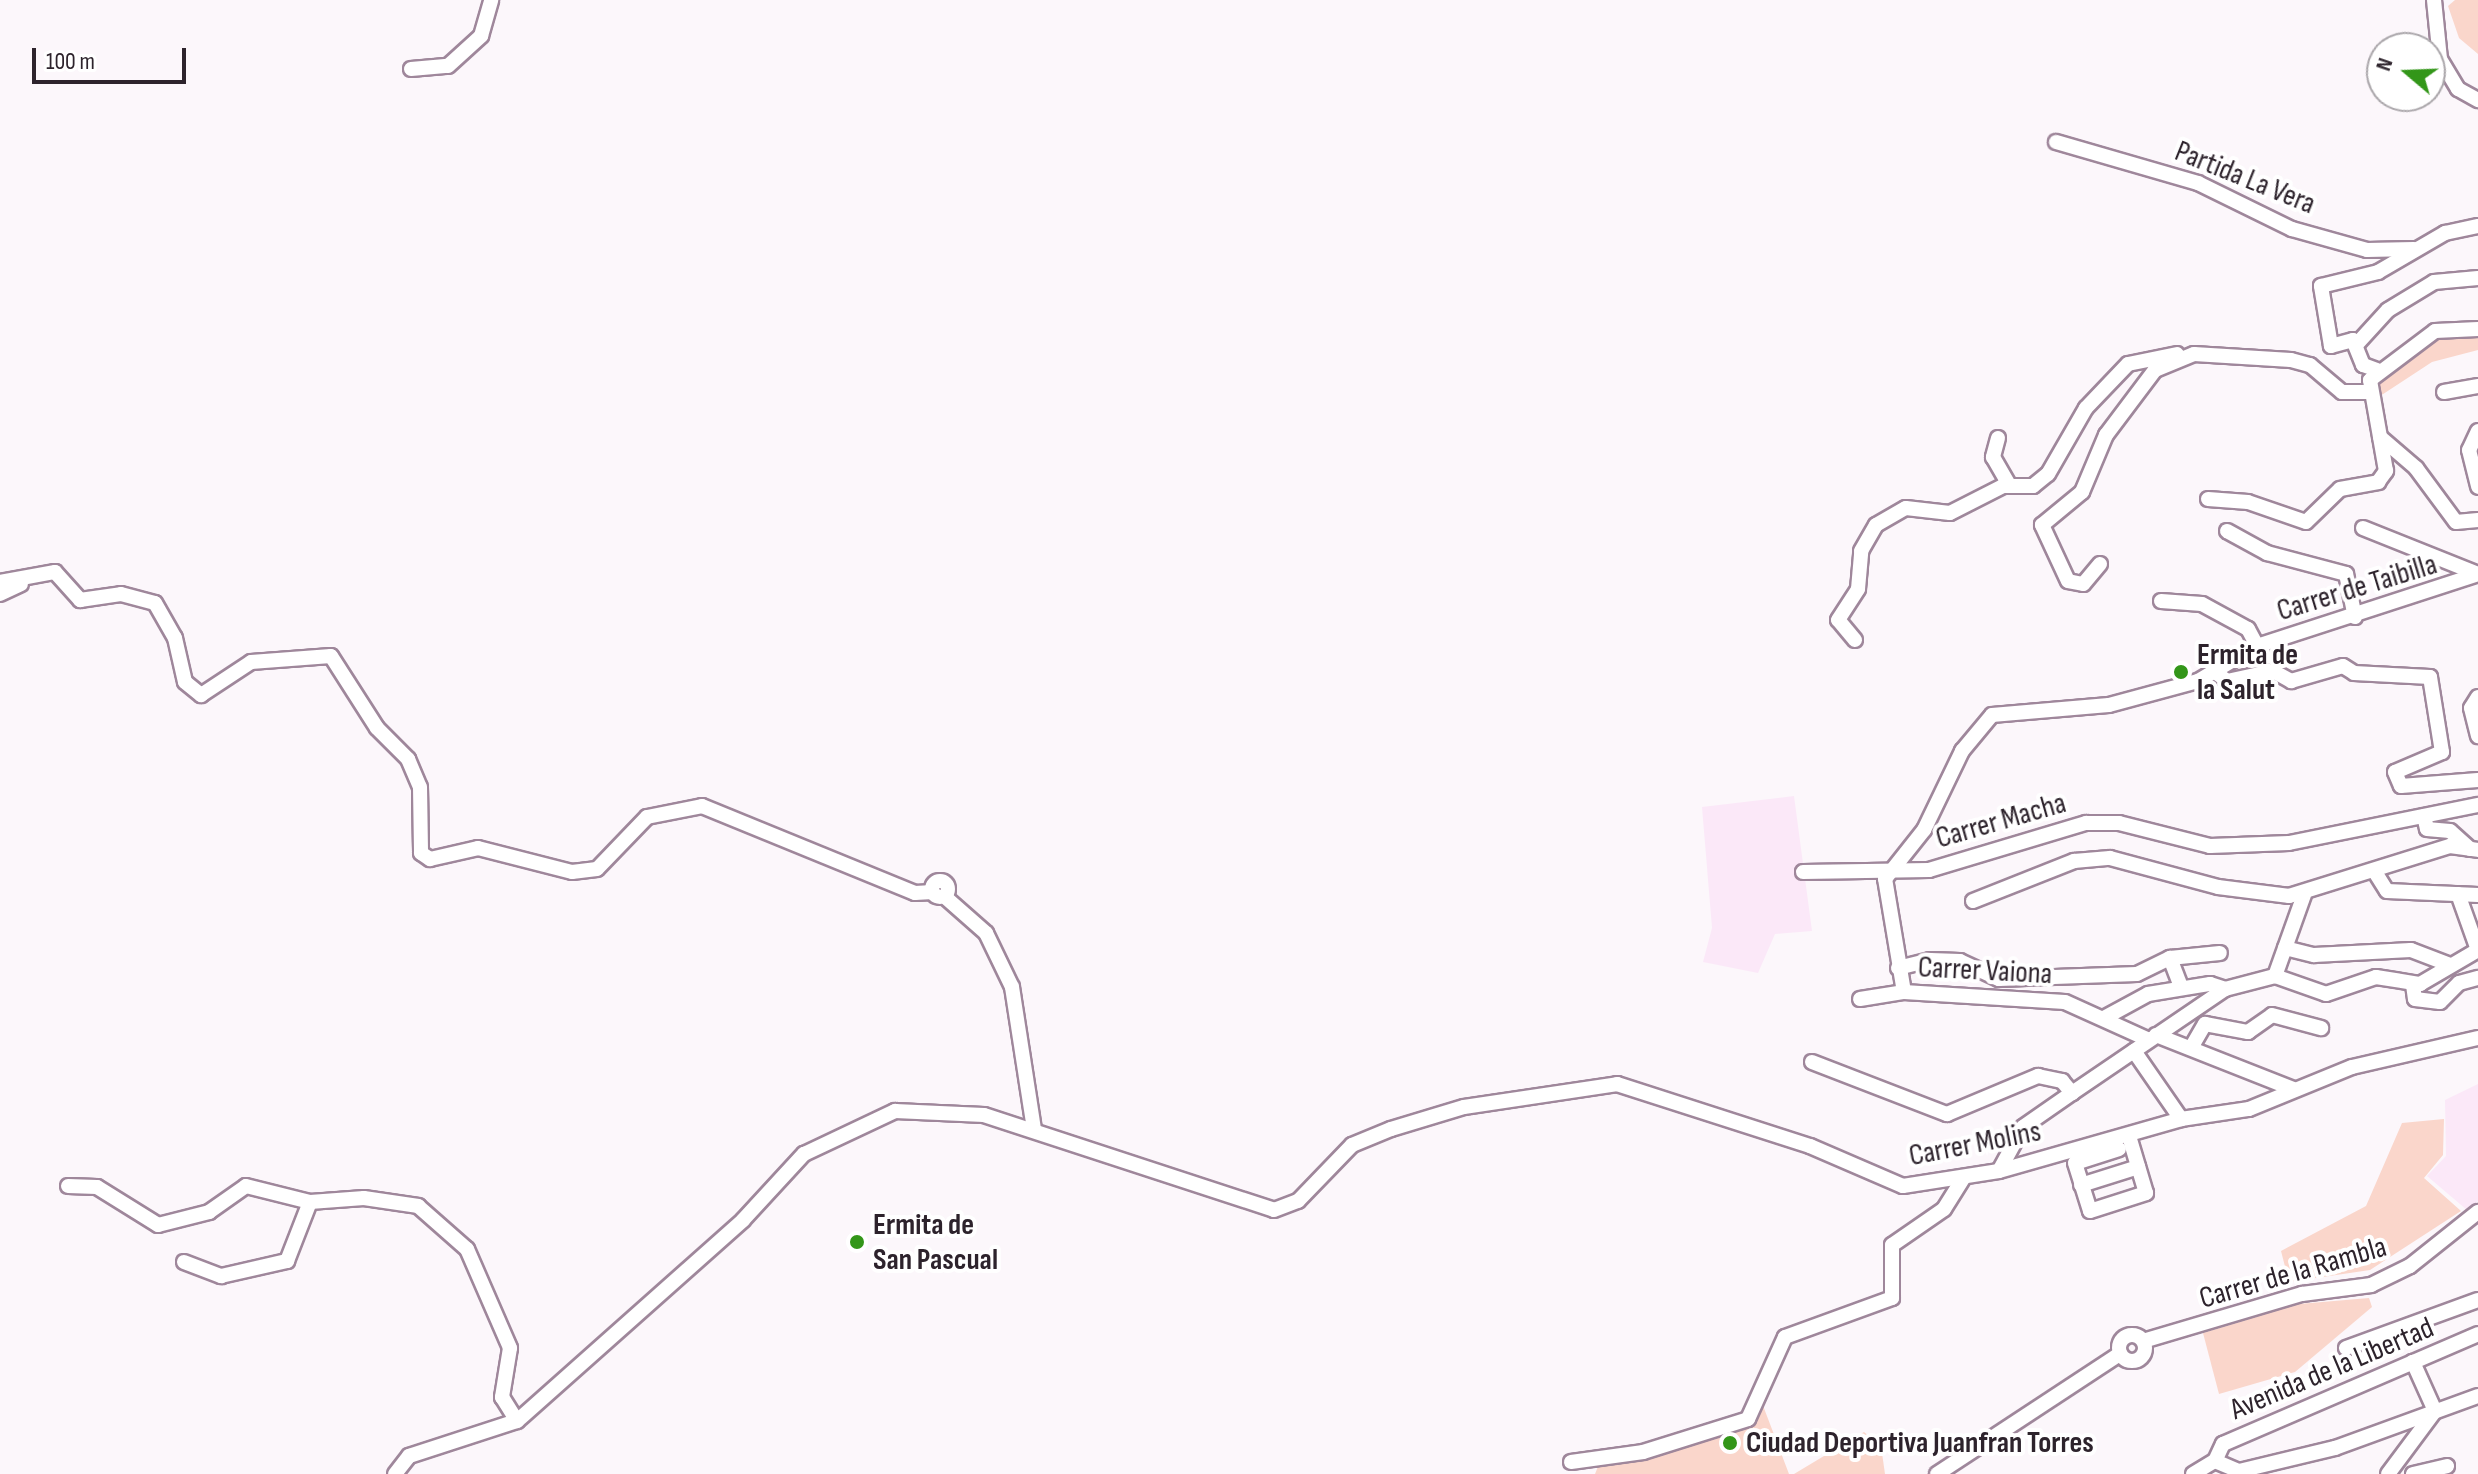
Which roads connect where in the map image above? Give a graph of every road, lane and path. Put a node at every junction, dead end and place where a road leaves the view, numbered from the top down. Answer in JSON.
{"nodes":[{"id":1,"x":491,"y":0,"type":"edge"},
{"id":2,"x":2435,"y":0,"type":"edge"},
{"id":3,"x":411,"y":69,"type":"dead end"},
{"id":4,"x":2478,"y":100,"type":"edge"},
{"id":5,"x":2056,"y":142,"type":"dead end"},
{"id":6,"x":2478,"y":226,"type":"edge"},
{"id":7,"x":2414,"y":249,"type":"junction"},
{"id":8,"x":2478,"y":278,"type":"edge"},
{"id":9,"x":2478,"y":329,"type":"edge"},
{"id":10,"x":2356,"y":345,"type":"junction"},
{"id":11,"x":2194,"y":354,"type":"junction"},
{"id":12,"x":2377,"y":370,"type":"junction"},
{"id":13,"x":2478,"y":386,"type":"edge"},
{"id":14,"x":2369,"y":392,"type":"junction"},
{"id":15,"x":2444,"y":392,"type":"dead end"},
{"id":16,"x":2478,"y":431,"type":"edge"},
{"id":17,"x":2380,"y":437,"type":"junction"},
{"id":18,"x":1998,"y":438,"type":"dead end"},
{"id":19,"x":2009,"y":485,"type":"junction"},
{"id":20,"x":2478,"y":487,"type":"edge"},
{"id":21,"x":2208,"y":499,"type":"dead end"},
{"id":22,"x":2478,"y":520,"type":"edge"},
{"id":23,"x":2363,"y":528,"type":"dead end"},
{"id":24,"x":2227,"y":531,"type":"dead end"},
{"id":25,"x":2100,"y":564,"type":"dead end"},
{"id":26,"x":2478,"y":574,"type":"edge"},
{"id":27,"x":25,"y":581,"type":"junction"},
{"id":28,"x":0,"y":582,"type":"edge"},
{"id":29,"x":2478,"y":583,"type":"edge"},
{"id":30,"x":2459,"y":584,"type":"junction"},
{"id":31,"x":0,"y":594,"type":"edge"},
{"id":32,"x":2161,"y":601,"type":"dead end"},
{"id":33,"x":2355,"y":617,"type":"junction"},
{"id":34,"x":1855,"y":640,"type":"dead end"},
{"id":35,"x":2257,"y":646,"type":"junction"},
{"id":36,"x":2214,"y":671,"type":"junction"},
{"id":37,"x":2478,"y":697,"type":"edge"},
{"id":38,"x":2478,"y":736,"type":"edge"},
{"id":39,"x":2478,"y":780,"type":"edge"},
{"id":40,"x":2478,"y":805,"type":"edge"},
{"id":41,"x":2424,"y":816,"type":"junction"},
{"id":42,"x":2474,"y":850,"type":"edge"},
{"id":43,"x":1892,"y":871,"type":"junction"},
{"id":44,"x":1803,"y":872,"type":"dead end"},
{"id":45,"x":2375,"y":872,"type":"junction"},
{"id":46,"x":2458,"y":894,"type":"junction"},
{"id":47,"x":2304,"y":895,"type":"junction"},
{"id":48,"x":2478,"y":895,"type":"edge"},
{"id":49,"x":1973,"y":901,"type":"dead end"},
{"id":50,"x":2285,"y":948,"type":"junction"},
{"id":51,"x":2478,"y":950,"type":"edge"},
{"id":52,"x":2220,"y":953,"type":"dead end"},
{"id":53,"x":2170,"y":958,"type":"junction"},
{"id":54,"x":2450,"y":965,"type":"junction"},
{"id":55,"x":1898,"y":968,"type":"junction"},
{"id":56,"x":2275,"y":976,"type":"junction"},
{"id":57,"x":2478,"y":978,"type":"edge"},
{"id":58,"x":2413,"y":985,"type":"junction"},
{"id":59,"x":2181,"y":987,"type":"junction"},
{"id":60,"x":2225,"y":989,"type":"junction"},
{"id":61,"x":1904,"y":992,"type":"junction"},
{"id":62,"x":1860,"y":999,"type":"dead end"},
{"id":63,"x":2104,"y":1018,"type":"junction"},
{"id":64,"x":2321,"y":1028,"type":"dead end"},
{"id":65,"x":2153,"y":1037,"type":"junction"},
{"id":66,"x":2478,"y":1038,"type":"edge"},
{"id":67,"x":2191,"y":1048,"type":"junction"},
{"id":68,"x":2134,"y":1051,"type":"junction"},
{"id":69,"x":1812,"y":1062,"type":"dead end"},
{"id":70,"x":2264,"y":1074,"type":"junction"},
{"id":71,"x":2293,"y":1089,"type":"junction"},
{"id":72,"x":2072,"y":1093,"type":"junction"},
{"id":73,"x":2265,"y":1101,"type":"junction"},
{"id":74,"x":2181,"y":1119,"type":"junction"},
{"id":75,"x":1034,"y":1129,"type":"junction"},
{"id":76,"x":2129,"y":1136,"type":"junction"},
{"id":77,"x":2119,"y":1149,"type":"dead end"},
{"id":78,"x":2138,"y":1167,"type":"junction"},
{"id":79,"x":1999,"y":1171,"type":"junction"},
{"id":80,"x":1963,"y":1178,"type":"junction"},
{"id":81,"x":2081,"y":1185,"type":"junction"},
{"id":82,"x":68,"y":1186,"type":"dead end"},
{"id":83,"x":310,"y":1202,"type":"junction"},
{"id":84,"x":2478,"y":1212,"type":"edge"},
{"id":85,"x":184,"y":1262,"type":"dead end"},
{"id":86,"x":2478,"y":1300,"type":"edge"},
{"id":87,"x":2478,"y":1334,"type":"edge"},
{"id":88,"x":2146,"y":1345,"type":"junction"},
{"id":89,"x":2346,"y":1348,"type":"dead end"},
{"id":90,"x":2120,"y":1354,"type":"junction"},
{"id":91,"x":2413,"y":1362,"type":"junction"},
{"id":92,"x":2478,"y":1396,"type":"edge"},
{"id":93,"x":2435,"y":1411,"type":"junction"},
{"id":94,"x":517,"y":1421,"type":"junction"},
{"id":95,"x":2215,"y":1461,"type":"junction"},
{"id":96,"x":1571,"y":1462,"type":"dead end"},
{"id":97,"x":1596,"y":1466,"type":"edge"},
{"id":98,"x":2447,"y":1466,"type":"dead end"},
{"id":99,"x":2194,"y":1473,"type":"edge"},
{"id":100,"x":395,"y":1474,"type":"edge"},
{"id":101,"x":1937,"y":1474,"type":"edge"},
{"id":102,"x":2388,"y":1474,"type":"edge"},
{"id":103,"x":2413,"y":1474,"type":"edge"}],
"edges":[{"from":1,"to":3,"type":"street"},
{"from":2,"to":4,"type":"street"},
{"from":5,"to":7,"type":"street","name":"Partida La Vera"},
{"from":6,"to":7,"type":"street"},
{"from":7,"to":10,"type":"street"},
{"from":8,"to":10,"type":"street"},
{"from":9,"to":12,"type":"street"},
{"from":10,"to":12,"type":"street"},
{"from":11,"to":14,"type":"street"},
{"from":11,"to":19,"type":"street"},
{"from":11,"to":25,"type":"street"},
{"from":12,"to":14,"type":"street"},
{"from":13,"to":15,"type":"street"},
{"from":14,"to":17,"type":"street"},
{"from":16,"to":20,"type":"street"},
{"from":17,"to":21,"type":"street"},
{"from":17,"to":22,"type":"street"},
{"from":18,"to":19,"type":"street"},
{"from":19,"to":34,"type":"street"},
{"from":23,"to":26,"type":"street"},
{"from":24,"to":33,"type":"street"},
{"from":26,"to":30,"type":"street"},
{"from":27,"to":28,"type":"street"},
{"from":27,"to":31,"type":"street"},
{"from":27,"to":75,"type":"street"},
{"from":29,"to":30,"type":"street"},
{"from":30,"to":33,"type":"street","name":"Carrer de Taibilla"},
{"from":32,"to":35,"type":"street"},
{"from":33,"to":35,"type":"street","name":"Carrer de Taibilla"},
{"from":35,"to":36,"type":"street","name":"Carrer de Taibilla"},
{"from":36,"to":39,"type":"street"},
{"from":36,"to":43,"type":"street","name":"Carrer de Taibilla"},
{"from":37,"to":38,"type":"street"},
{"from":40,"to":41,"type":"street","name":"Carrer Macha"},
{"from":41,"to":42,"type":"street"},
{"from":41,"to":43,"type":"street","name":"Carrer Macha"},
{"from":42,"to":45,"type":"street"},
{"from":43,"to":44,"type":"street","name":"Carrer Macha"},
{"from":43,"to":55,"type":"street"},
{"from":45,"to":46,"type":"street"},
{"from":45,"to":47,"type":"street"},
{"from":46,"to":48,"type":"street"},
{"from":46,"to":51,"type":"street"},
{"from":47,"to":49,"type":"street","name":"Carrer Macha"},
{"from":47,"to":50,"type":"street"},
{"from":50,"to":54,"type":"street"},
{"from":50,"to":56,"type":"street"},
{"from":51,"to":54,"type":"street"},
{"from":52,"to":53,"type":"street","name":"Carrer Vaiona"},
{"from":53,"to":55,"type":"street","name":"Carrer Vaiona"},
{"from":53,"to":59,"type":"street"},
{"from":54,"to":58,"type":"street"},
{"from":55,"to":61,"type":"street"},
{"from":56,"to":58,"type":"street"},
{"from":56,"to":60,"type":"street"},
{"from":57,"to":58,"type":"street"},
{"from":59,"to":60,"type":"street"},
{"from":59,"to":63,"type":"street"},
{"from":60,"to":65,"type":"street"},
{"from":61,"to":62,"type":"street","name":"Carrer Vaiona"},
{"from":61,"to":63,"type":"street","name":"Carrer Vaiona"},
{"from":63,"to":65,"type":"street","name":"Carrer Vaiona"},
{"from":64,"to":67,"type":"street"},
{"from":65,"to":67,"type":"street","name":"Carrer Vaiona"},
{"from":65,"to":68,"type":"street"},
{"from":66,"to":71,"type":"street","name":"Carrer Molins"},
{"from":67,"to":70,"type":"street","name":"Carrer Vaiona"},
{"from":68,"to":72,"type":"street"},
{"from":68,"to":74,"type":"street"},
{"from":69,"to":72,"type":"street"},
{"from":70,"to":71,"type":"street","name":"Carrer Vaiona"},
{"from":70,"to":73,"type":"street"},
{"from":71,"to":73,"type":"street","name":"Carrer Molins"},
{"from":72,"to":79,"type":"street"},
{"from":73,"to":74,"type":"street","name":"Carrer Molins"},
{"from":74,"to":76,"type":"street","name":"Carrer Molins"},
{"from":75,"to":80,"type":"street","name":"Carrer Molins"},
{"from":75,"to":94,"type":"street","name":"Carrer Molins"},
{"from":76,"to":78,"type":"street"},
{"from":76,"to":79,"type":"street","name":"Carrer Molins"},
{"from":77,"to":81,"type":"street"},
{"from":78,"to":81,"type":"street"},
{"from":78,"to":81,"type":"street"},
{"from":79,"to":80,"type":"street","name":"Carrer Molins"},
{"from":80,"to":97,"type":"street"},
{"from":82,"to":83,"type":"street"},
{"from":83,"to":85,"type":"street"},
{"from":83,"to":94,"type":"street"},
{"from":84,"to":88,"type":"street","name":"Carrer de la Rambla"},
{"from":86,"to":89,"type":"street"},
{"from":87,"to":91,"type":"street","name":"Avenida de la Libertad"},
{"from":88,"to":90,"type":"street"},
{"from":88,"to":90,"type":"street"},
{"from":90,"to":101,"type":"street"},
{"from":91,"to":93,"type":"street"},
{"from":91,"to":95,"type":"street","name":"Avenida de la Libertad"},
{"from":92,"to":93,"type":"street"},
{"from":93,"to":95,"type":"street"},
{"from":93,"to":102,"type":"street"},
{"from":94,"to":100,"type":"street"},
{"from":95,"to":99,"type":"street","name":"Avenida de la Libertad"},
{"from":96,"to":97,"type":"street"},
{"from":98,"to":103,"type":"street"}]}
